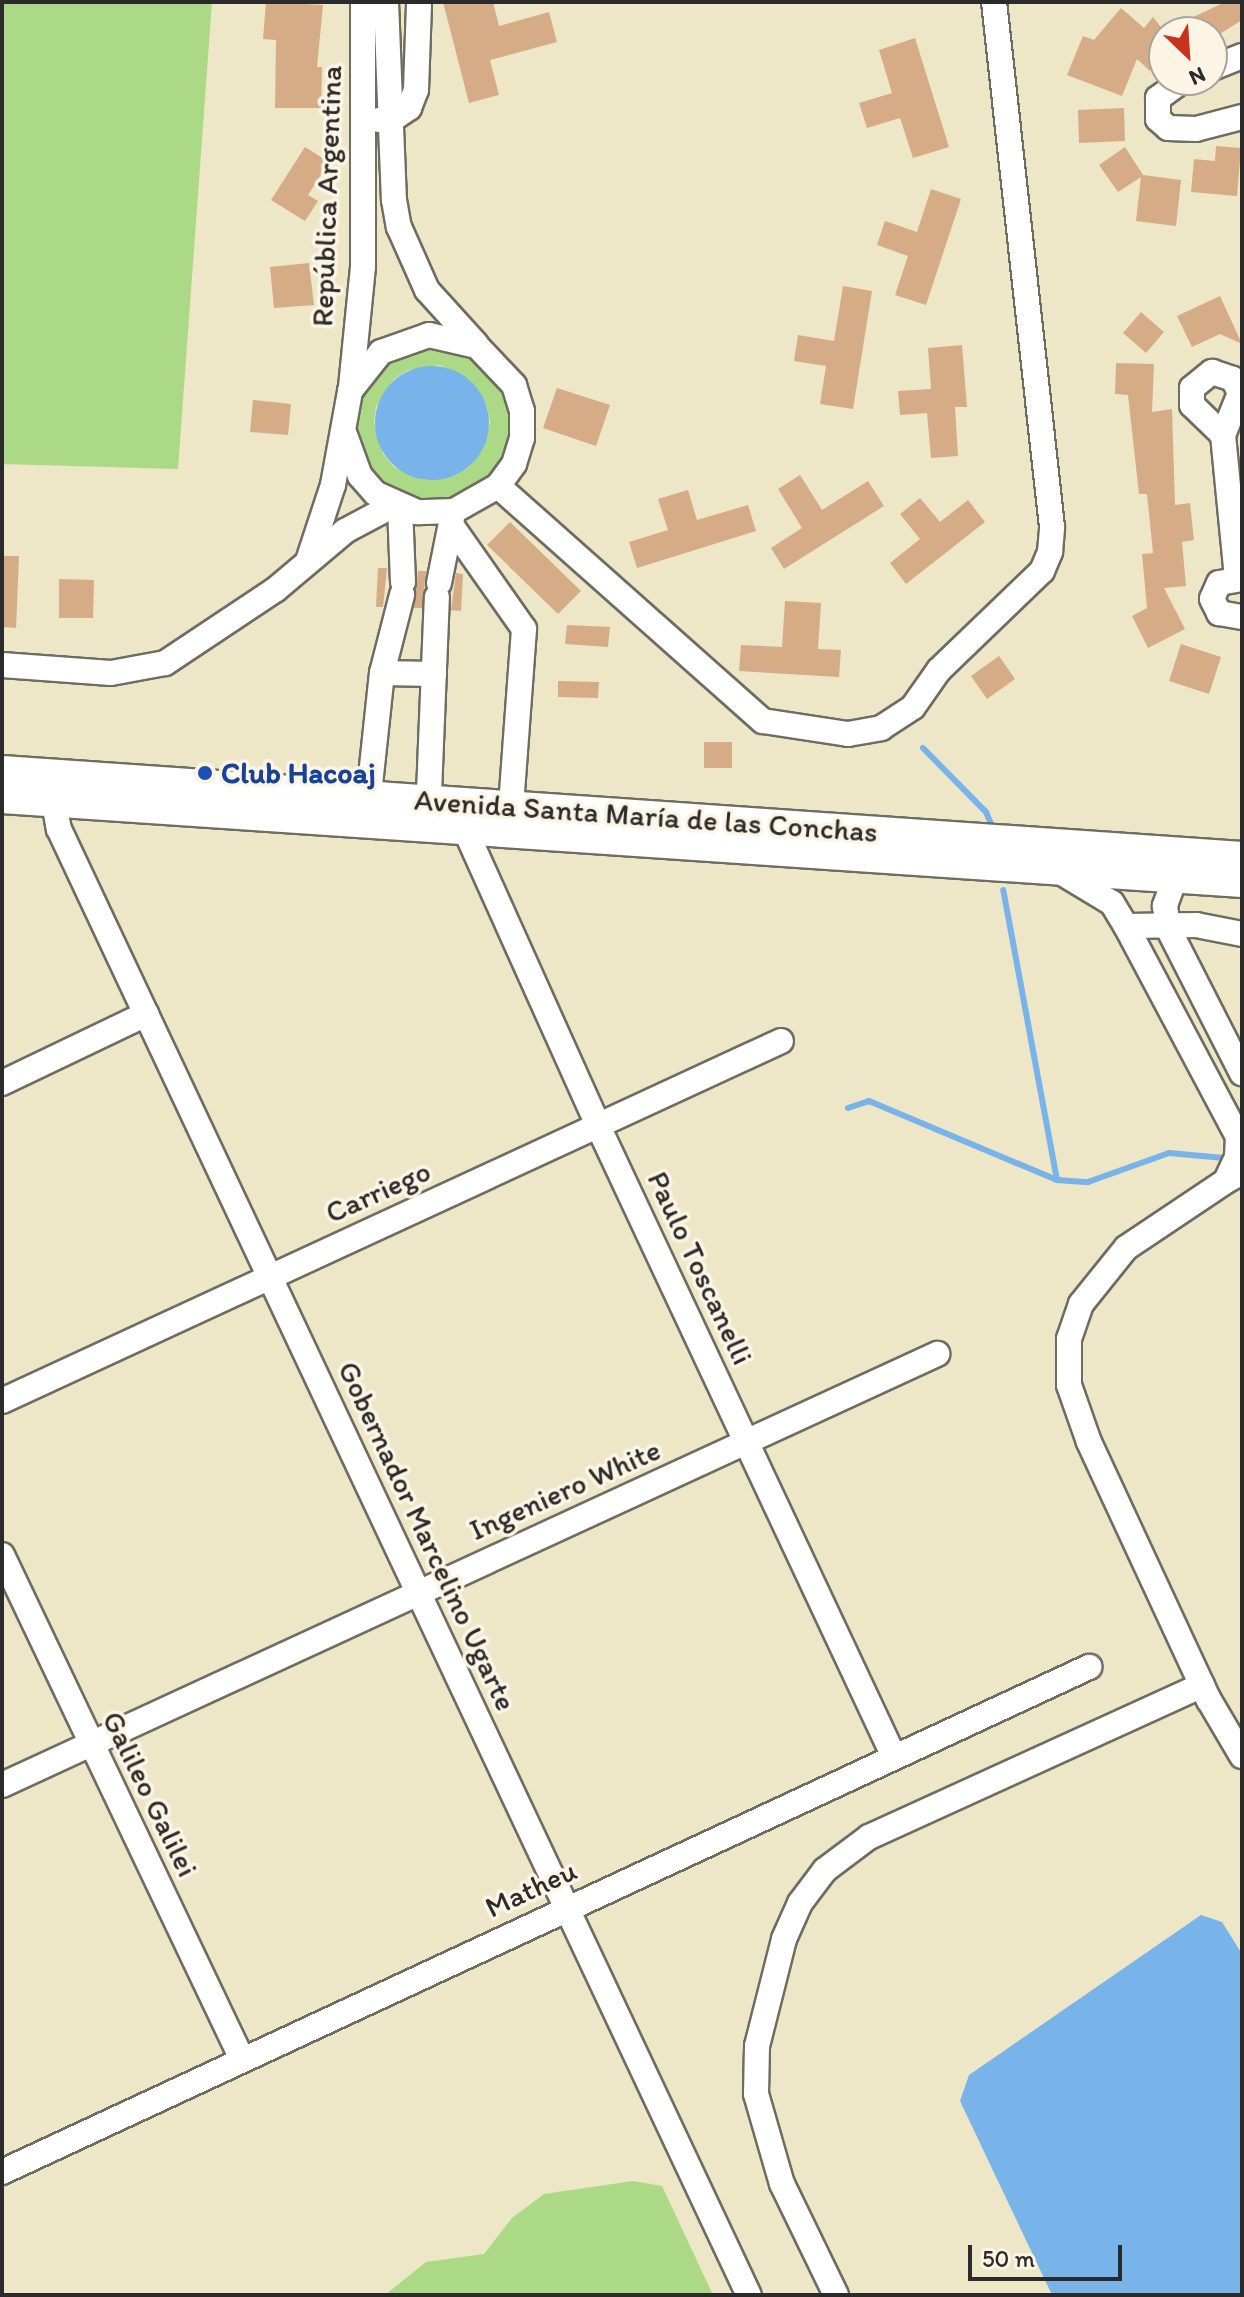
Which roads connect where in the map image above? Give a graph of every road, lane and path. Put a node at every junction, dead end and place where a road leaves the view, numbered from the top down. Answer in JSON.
{"nodes":[{"id":1,"x":363,"y":2,"type":"edge"},
{"id":2,"x":386,"y":2,"type":"edge"},
{"id":3,"x":419,"y":2,"type":"edge"},
{"id":4,"x":994,"y":2,"type":"edge"},
{"id":5,"x":1161,"y":96,"type":"edge"},
{"id":6,"x":1242,"y":117,"type":"edge"},
{"id":7,"x":391,"y":120,"type":"junction"},
{"id":8,"x":363,"y":121,"type":"junction"},
{"id":9,"x":477,"y":346,"type":"junction"},
{"id":10,"x":350,"y":391,"type":"junction"},
{"id":11,"x":345,"y":435,"type":"junction"},
{"id":12,"x":1223,"y":435,"type":"dead end"},
{"id":13,"x":498,"y":486,"type":"junction"},
{"id":14,"x":397,"y":506,"type":"junction"},
{"id":15,"x":452,"y":518,"type":"junction"},
{"id":16,"x":308,"y":561,"type":"junction"},
{"id":17,"x":1240,"y":578,"type":"edge"},
{"id":18,"x":402,"y":598,"type":"junction"},
{"id":19,"x":437,"y":600,"type":"junction"},
{"id":20,"x":1242,"y":617,"type":"edge"},
{"id":21,"x":2,"y":665,"type":"edge"},
{"id":22,"x":382,"y":673,"type":"junction"},
{"id":23,"x":434,"y":674,"type":"junction"},
{"id":24,"x":2,"y":771,"type":"edge"},
{"id":25,"x":2,"y":798,"type":"edge"},
{"id":26,"x":54,"y":802,"type":"junction"},
{"id":27,"x":511,"y":807,"type":"junction"},
{"id":28,"x":366,"y":816,"type":"junction"},
{"id":29,"x":440,"y":819,"type":"junction"},
{"id":30,"x":1242,"y":857,"type":"edge"},
{"id":31,"x":1054,"y":870,"type":"junction"},
{"id":32,"x":1175,"y":878,"type":"junction"},
{"id":33,"x":1242,"y":882,"type":"edge"},
{"id":34,"x":1126,"y":926,"type":"junction"},
{"id":35,"x":1168,"y":928,"type":"junction"},
{"id":36,"x":1242,"y":934,"type":"edge"},
{"id":37,"x":146,"y":1014,"type":"junction"},
{"id":38,"x":781,"y":1041,"type":"dead end"},
{"id":39,"x":1242,"y":1073,"type":"edge"},
{"id":40,"x":2,"y":1083,"type":"edge"},
{"id":41,"x":599,"y":1128,"type":"junction"},
{"id":42,"x":1234,"y":1176,"type":"edge"},
{"id":43,"x":270,"y":1275,"type":"junction"},
{"id":44,"x":937,"y":1354,"type":"dead end"},
{"id":45,"x":2,"y":1401,"type":"edge"},
{"id":46,"x":747,"y":1443,"type":"junction"},
{"id":47,"x":2,"y":1555,"type":"edge"},
{"id":48,"x":416,"y":1591,"type":"junction"},
{"id":49,"x":1089,"y":1667,"type":"dead end"},
{"id":50,"x":1202,"y":1685,"type":"junction"},
{"id":51,"x":91,"y":1745,"type":"junction"},
{"id":52,"x":1242,"y":1756,"type":"edge"},
{"id":53,"x":894,"y":1757,"type":"junction"},
{"id":54,"x":2,"y":1785,"type":"edge"},
{"id":55,"x":566,"y":1907,"type":"junction"},
{"id":56,"x":242,"y":2059,"type":"junction"},
{"id":57,"x":2,"y":2172,"type":"edge"},
{"id":58,"x":749,"y":2295,"type":"edge"},
{"id":59,"x":836,"y":2295,"type":"edge"}],
"edges":[{"from":1,"to":8,"type":"street","name":"República Argentina"},
{"from":2,"to":7,"type":"street","name":"República Argentina"},
{"from":3,"to":7,"type":"street"},
{"from":4,"to":13,"type":"street"},
{"from":5,"to":6,"type":"street"},
{"from":7,"to":8,"type":"street"},
{"from":7,"to":9,"type":"street","name":"República Argentina"},
{"from":8,"to":10,"type":"street","name":"República Argentina"},
{"from":9,"to":10,"type":"street"},
{"from":9,"to":13,"type":"street"},
{"from":10,"to":11,"type":"street"},
{"from":11,"to":14,"type":"street"},
{"from":11,"to":16,"type":"street"},
{"from":12,"to":17,"type":"street"},
{"from":13,"to":15,"type":"street"},
{"from":14,"to":15,"type":"street"},
{"from":14,"to":16,"type":"street"},
{"from":14,"to":18,"type":"street"},
{"from":15,"to":19,"type":"street"},
{"from":15,"to":27,"type":"street"},
{"from":16,"to":21,"type":"street"},
{"from":17,"to":20,"type":"street"},
{"from":18,"to":19,"type":"street"},
{"from":18,"to":22,"type":"street"},
{"from":19,"to":23,"type":"street"},
{"from":22,"to":23,"type":"street"},
{"from":22,"to":28,"type":"street"},
{"from":23,"to":29,"type":"street"},
{"from":24,"to":28,"type":"main road","name":"Avenida Santa María de las Conchas"},
{"from":25,"to":26,"type":"main road","name":"Avenida Santa María de las Conchas"},
{"from":26,"to":28,"type":"main road","name":"Avenida Santa María de las Conchas"},
{"from":26,"to":37,"type":"street","name":"Gobernador Marcelino Ugarte"},
{"from":27,"to":29,"type":"main road","name":"Avenida Santa María de las Conchas"},
{"from":27,"to":30,"type":"main road","name":"Avenida Santa María de las Conchas"},
{"from":28,"to":29,"type":"main road","name":"Avenida Santa María de las Conchas"},
{"from":29,"to":31,"type":"main road","name":"Avenida Santa María de las Conchas"},
{"from":29,"to":41,"type":"street","name":"Paulo Toscanelli"},
{"from":31,"to":32,"type":"main road","name":"Avenida Santa María de las Conchas"},
{"from":31,"to":34,"type":"street"},
{"from":32,"to":33,"type":"main road","name":"Avenida Santa María de las Conchas"},
{"from":32,"to":35,"type":"street"},
{"from":34,"to":35,"type":"street"},
{"from":34,"to":42,"type":"street"},
{"from":35,"to":36,"type":"street"},
{"from":35,"to":39,"type":"street"},
{"from":37,"to":40,"type":"street"},
{"from":37,"to":43,"type":"street","name":"Gobernador Marcelino Ugarte"},
{"from":38,"to":41,"type":"street","name":"Carriego"},
{"from":41,"to":43,"type":"street","name":"Carriego"},
{"from":41,"to":46,"type":"street","name":"Paulo Toscanelli"},
{"from":42,"to":50,"type":"street"},
{"from":43,"to":45,"type":"street","name":"Carriego"},
{"from":43,"to":48,"type":"street","name":"Gobernador Marcelino Ugarte"},
{"from":44,"to":46,"type":"street","name":"Ingeniero White"},
{"from":46,"to":48,"type":"street","name":"Ingeniero White"},
{"from":46,"to":53,"type":"street","name":"Paulo Toscanelli"},
{"from":47,"to":51,"type":"street","name":"Galileo Galilei"},
{"from":48,"to":51,"type":"street","name":"Ingeniero White"},
{"from":48,"to":55,"type":"street","name":"Gobernador Marcelino Ugarte"},
{"from":49,"to":53,"type":"street","name":"Matheu"},
{"from":50,"to":52,"type":"street"},
{"from":50,"to":59,"type":"street"},
{"from":51,"to":54,"type":"street","name":"Ingeniero White"},
{"from":51,"to":56,"type":"street","name":"Galileo Galilei"},
{"from":53,"to":55,"type":"street","name":"Matheu"},
{"from":55,"to":56,"type":"street","name":"Matheu"},
{"from":55,"to":58,"type":"street","name":"Gobernador Marcelino Ugarte"},
{"from":56,"to":57,"type":"street","name":"Matheu"}]}
